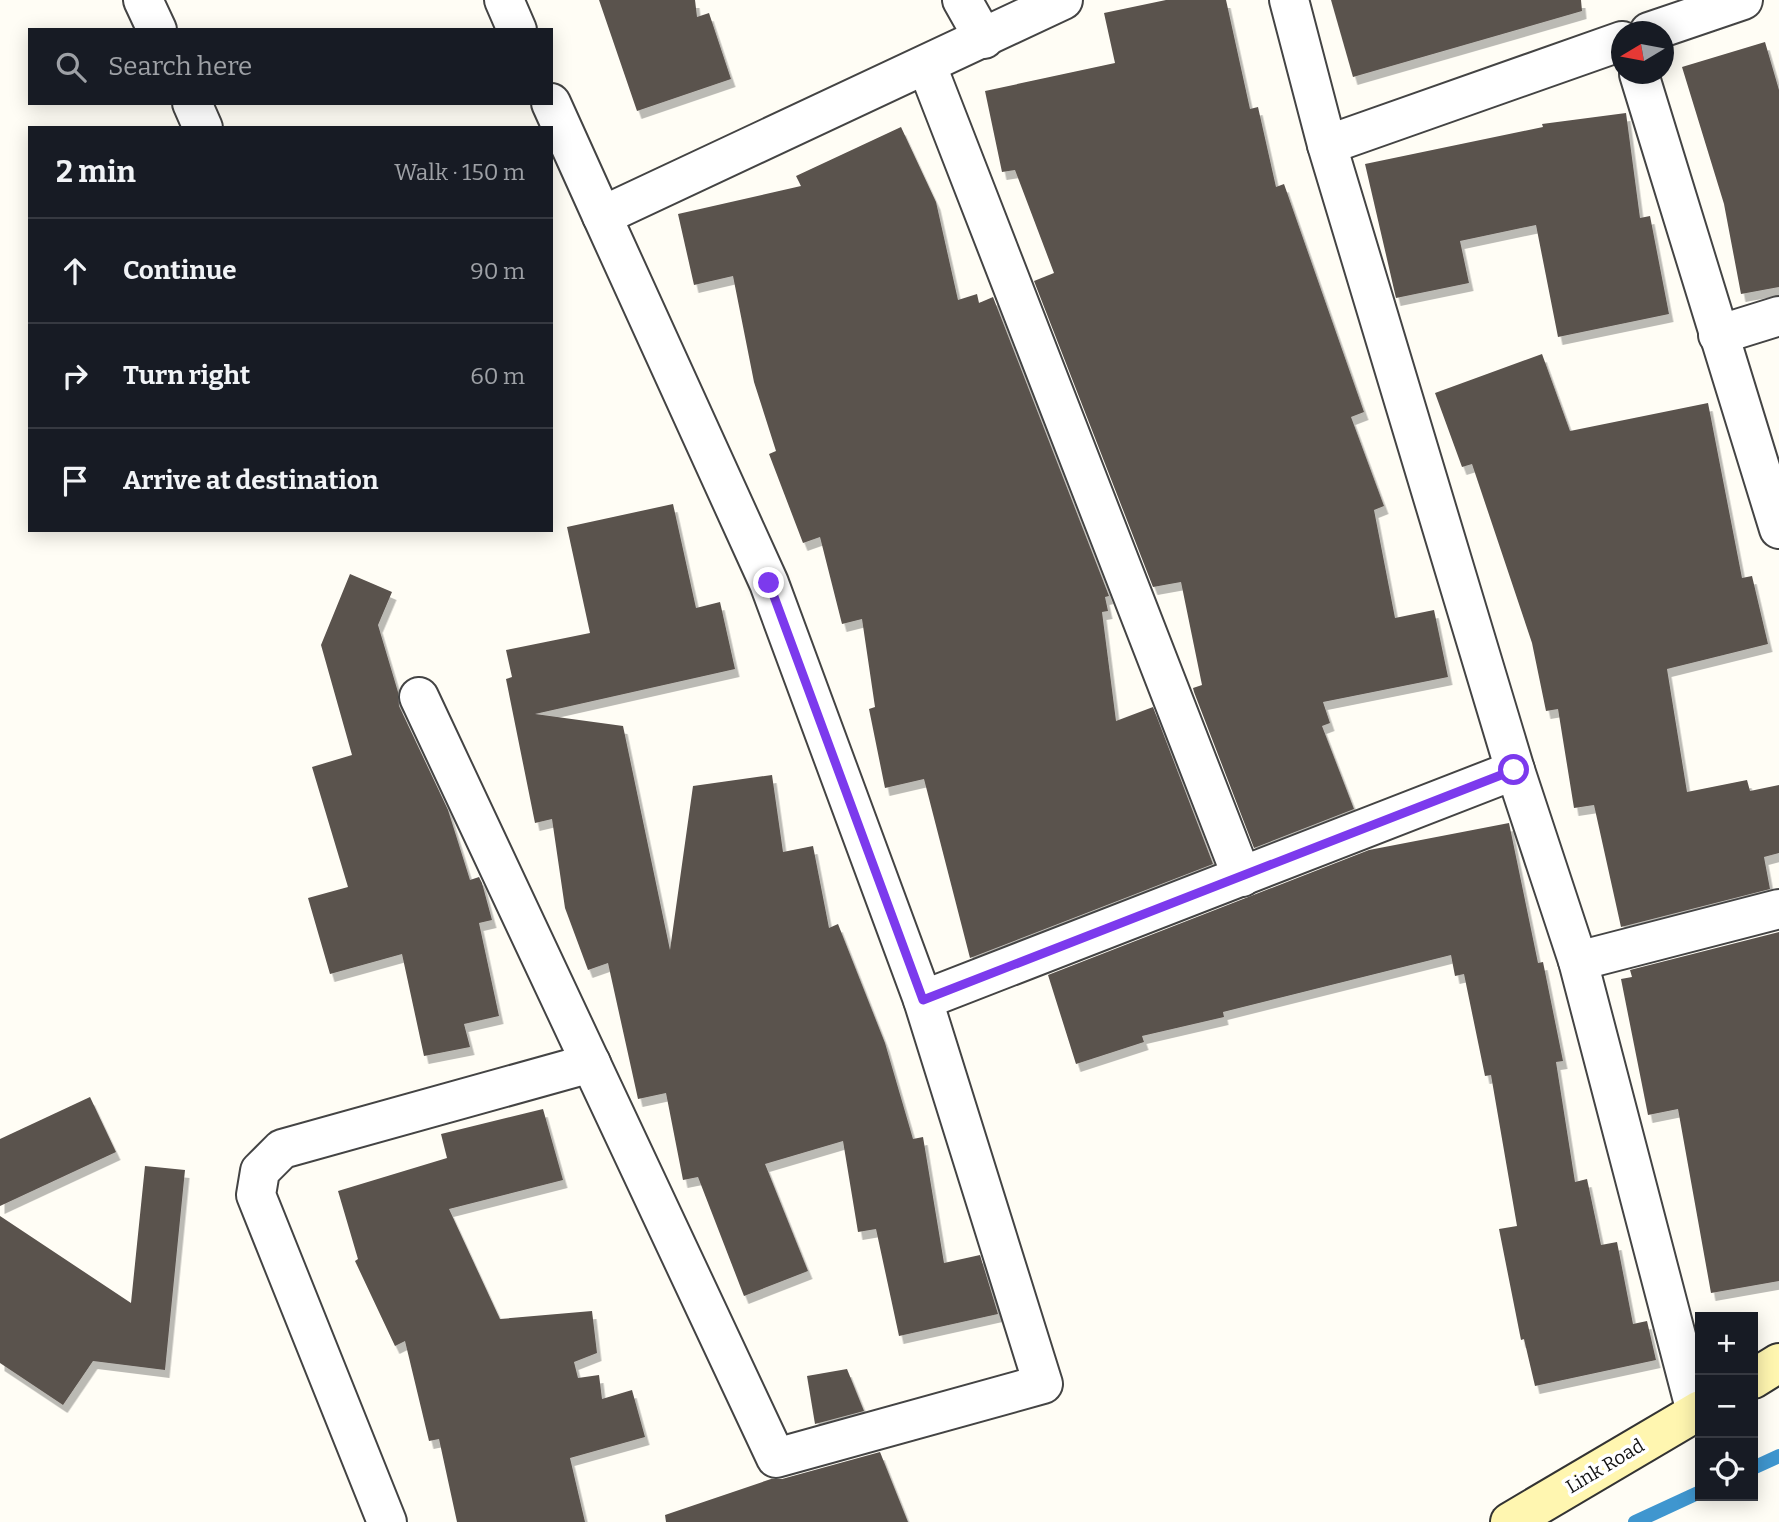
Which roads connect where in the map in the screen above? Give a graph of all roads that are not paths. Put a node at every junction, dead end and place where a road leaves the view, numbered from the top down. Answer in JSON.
{"nodes":[{"id":1,"x":143,"y":0,"type":"edge"},
{"id":2,"x":504,"y":0,"type":"edge"},
{"id":3,"x":962,"y":0,"type":"edge"},
{"id":4,"x":1063,"y":0,"type":"edge"},
{"id":5,"x":1289,"y":0,"type":"edge"},
{"id":6,"x":1743,"y":0,"type":"edge"},
{"id":7,"x":1674,"y":23,"type":"edge"},
{"id":8,"x":156,"y":28,"type":"edge"},
{"id":9,"x":516,"y":28,"type":"edge"},
{"id":10,"x":984,"y":39,"type":"junction"},
{"id":11,"x":1611,"y":45,"type":"edge"},
{"id":12,"x":926,"y":66,"type":"junction"},
{"id":13,"x":1642,"y":84,"type":"edge"},
{"id":14,"x":193,"y":105,"type":"edge"},
{"id":15,"x":552,"y":105,"type":"edge"},
{"id":16,"x":202,"y":126,"type":"edge"},
{"id":17,"x":1327,"y":145,"type":"junction"},
{"id":18,"x":602,"y":216,"type":"junction"},
{"id":19,"x":1779,"y":316,"type":"edge"},
{"id":20,"x":1718,"y":335,"type":"junction"},
{"id":21,"x":1779,"y":529,"type":"edge"},
{"id":22,"x":419,"y":697,"type":"dead end"},
{"id":23,"x":1514,"y":770,"type":"junction"},
{"id":24,"x":1242,"y":877,"type":"junction"},
{"id":25,"x":1779,"y":909,"type":"edge"},
{"id":26,"x":1578,"y":961,"type":"junction"},
{"id":27,"x":923,"y":1000,"type":"junction"},
{"id":28,"x":591,"y":1063,"type":"junction"},
{"id":29,"x":1779,"y":1363,"type":"edge"},
{"id":30,"x":1758,"y":1376,"type":"edge"},
{"id":31,"x":1695,"y":1400,"type":"edge"},
{"id":32,"x":1695,"y":1413,"type":"edge"},
{"id":33,"x":387,"y":1522,"type":"edge"},
{"id":34,"x":1510,"y":1522,"type":"edge"}],
"edges":[{"from":1,"to":8,"type":"street"},
{"from":2,"to":9,"type":"street"},
{"from":3,"to":10,"type":"street"},
{"from":4,"to":10,"type":"street"},
{"from":5,"to":17,"type":"street"},
{"from":6,"to":7,"type":"street"},
{"from":10,"to":12,"type":"street"},
{"from":11,"to":17,"type":"street"},
{"from":12,"to":18,"type":"street"},
{"from":12,"to":24,"type":"street"},
{"from":13,"to":20,"type":"street"},
{"from":14,"to":16,"type":"street"},
{"from":15,"to":18,"type":"street"},
{"from":17,"to":23,"type":"street"},
{"from":18,"to":27,"type":"street"},
{"from":19,"to":20,"type":"street"},
{"from":20,"to":21,"type":"street"},
{"from":22,"to":28,"type":"street"},
{"from":23,"to":24,"type":"street"},
{"from":23,"to":26,"type":"street"},
{"from":24,"to":27,"type":"street"},
{"from":25,"to":26,"type":"street"},
{"from":26,"to":31,"type":"street"},
{"from":27,"to":28,"type":"street"},
{"from":28,"to":33,"type":"street"},
{"from":29,"to":30,"type":"street"},
{"from":32,"to":34,"type":"street","name":"Link Road"}]}
